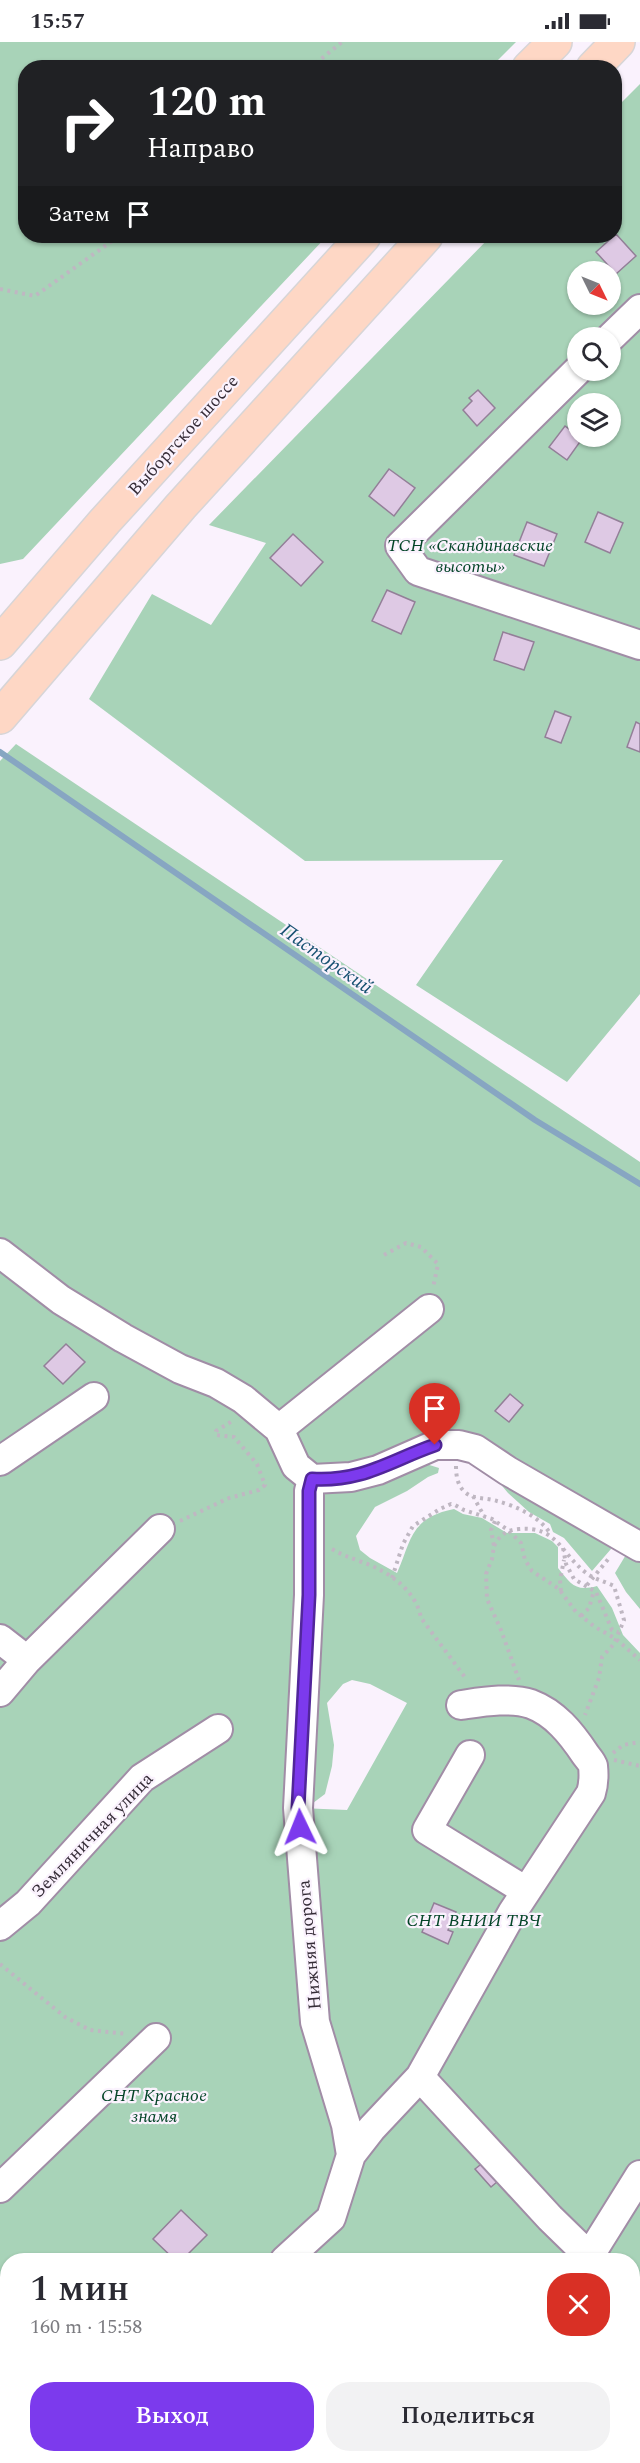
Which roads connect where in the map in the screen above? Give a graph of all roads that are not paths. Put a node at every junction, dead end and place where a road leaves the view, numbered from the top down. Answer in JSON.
{"nodes":[{"id":1,"x":555,"y":42,"type":"edge"},
{"id":2,"x":618,"y":42,"type":"edge"},
{"id":3,"x":537,"y":60,"type":"edge"},
{"id":4,"x":601,"y":60,"type":"edge"},
{"id":5,"x":358,"y":243,"type":"edge"},
{"id":6,"x":420,"y":243,"type":"edge"},
{"id":7,"x":640,"y":309,"type":"edge"},
{"id":8,"x":621,"y":327,"type":"edge"},
{"id":9,"x":567,"y":381,"type":"edge"},
{"id":10,"x":3,"y":640,"type":"edge"},
{"id":11,"x":640,"y":645,"type":"edge"},
{"id":12,"x":0,"y":717,"type":"edge"},
{"id":13,"x":0,"y":1253,"type":"edge"},
{"id":14,"x":429,"y":1309,"type":"dead end"},
{"id":15,"x":94,"y":1397,"type":"dead end"},
{"id":16,"x":279,"y":1429,"type":"junction"},
{"id":17,"x":4,"y":1451,"type":"edge"},
{"id":18,"x":312,"y":1479,"type":"junction"},
{"id":19,"x":160,"y":1530,"type":"road end"},
{"id":20,"x":640,"y":1546,"type":"edge"},
{"id":21,"x":0,"y":1638,"type":"edge"},
{"id":22,"x":27,"y":1660,"type":"junction"},
{"id":23,"x":0,"y":1692,"type":"edge"},
{"id":24,"x":460,"y":1704,"type":"dead end"},
{"id":25,"x":218,"y":1729,"type":"dead end"},
{"id":26,"x":470,"y":1755,"type":"dead end"},
{"id":27,"x":526,"y":1891,"type":"junction"},
{"id":28,"x":0,"y":1926,"type":"edge"},
{"id":29,"x":156,"y":2038,"type":"road end"},
{"id":30,"x":420,"y":2077,"type":"junction"},
{"id":31,"x":359,"y":2126,"type":"junction"},
{"id":32,"x":640,"y":2175,"type":"edge"},
{"id":33,"x":0,"y":2188,"type":"edge"},
{"id":34,"x":293,"y":2253,"type":"edge"},
{"id":35,"x":582,"y":2253,"type":"edge"},
{"id":36,"x":592,"y":2253,"type":"edge"}],
"edges":[{"from":1,"to":3,"type":"main road"},
{"from":2,"to":4,"type":"main road"},
{"from":5,"to":10,"type":"main road","name":"Выборгское шоссе"},
{"from":6,"to":12,"type":"main road"},
{"from":7,"to":8,"type":"street"},
{"from":9,"to":11,"type":"street"},
{"from":13,"to":16,"type":"street"},
{"from":14,"to":16,"type":"street"},
{"from":15,"to":17,"type":"street"},
{"from":16,"to":18,"type":"street"},
{"from":18,"to":20,"type":"street"},
{"from":18,"to":31,"type":"street","name":"Нижняя дорога"},
{"from":19,"to":22,"type":"street"},
{"from":21,"to":22,"type":"street"},
{"from":22,"to":23,"type":"street"},
{"from":24,"to":27,"type":"street"},
{"from":25,"to":28,"type":"street","name":"Земляничная улица"},
{"from":26,"to":27,"type":"street"},
{"from":27,"to":30,"type":"street"},
{"from":29,"to":33,"type":"street"},
{"from":30,"to":31,"type":"street"},
{"from":30,"to":35,"type":"street"},
{"from":31,"to":34,"type":"street"},
{"from":32,"to":36,"type":"street"}]}
